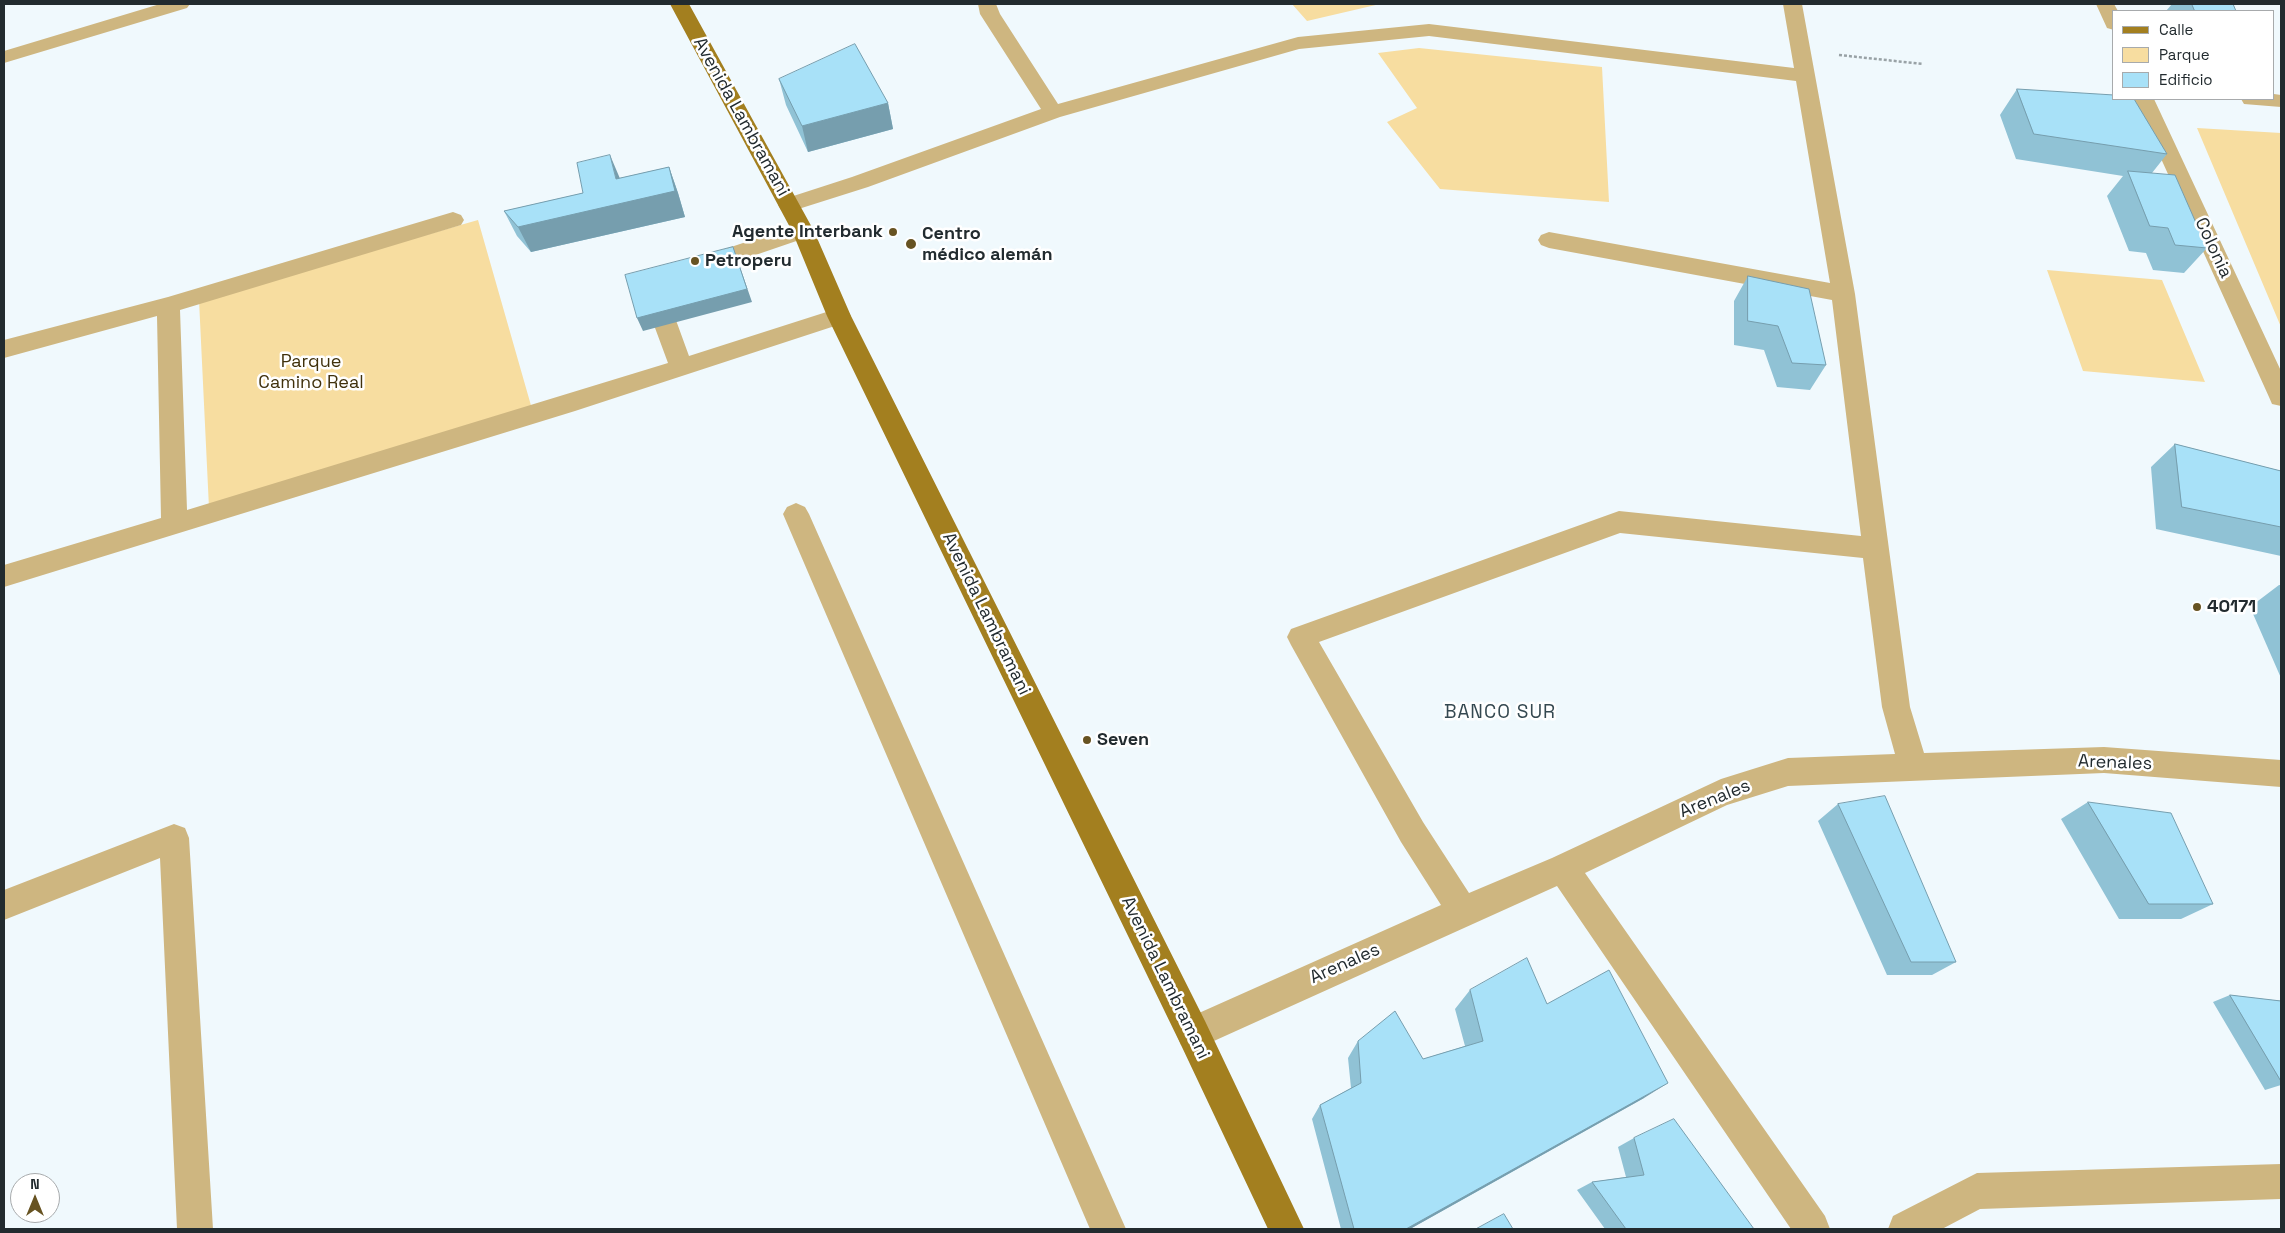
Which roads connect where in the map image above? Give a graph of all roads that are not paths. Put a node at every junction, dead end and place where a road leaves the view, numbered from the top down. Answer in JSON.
{"nodes":[{"id":1,"x":180,"y":4,"type":"edge"},
{"id":2,"x":679,"y":4,"type":"edge"},
{"id":3,"x":987,"y":4,"type":"edge"},
{"id":4,"x":1793,"y":4,"type":"edge"},
{"id":5,"x":2105,"y":4,"type":"edge"},
{"id":6,"x":2112,"y":20,"type":"edge"},
{"id":7,"x":4,"y":57,"type":"edge"},
{"id":8,"x":1806,"y":76,"type":"junction"},
{"id":9,"x":2144,"y":100,"type":"edge"},
{"id":10,"x":2266,"y":100,"type":"edge"},
{"id":11,"x":2281,"y":101,"type":"edge"},
{"id":12,"x":1053,"y":112,"type":"junction"},
{"id":13,"x":789,"y":204,"type":"junction"},
{"id":14,"x":453,"y":220,"type":"dead end"},
{"id":15,"x":802,"y":231,"type":"junction"},
{"id":16,"x":1549,"y":240,"type":"dead end"},
{"id":17,"x":1842,"y":294,"type":"junction"},
{"id":18,"x":168,"y":305,"type":"junction"},
{"id":19,"x":839,"y":316,"type":"junction"},
{"id":20,"x":4,"y":349,"type":"edge"},
{"id":21,"x":682,"y":368,"type":"junction"},
{"id":22,"x":2280,"y":390,"type":"edge"},
{"id":23,"x":796,"y":514,"type":"dead end"},
{"id":24,"x":174,"y":524,"type":"junction"},
{"id":25,"x":1875,"y":548,"type":"junction"},
{"id":26,"x":4,"y":576,"type":"edge"},
{"id":27,"x":1914,"y":767,"type":"junction"},
{"id":28,"x":2281,"y":774,"type":"edge"},
{"id":29,"x":1563,"y":868,"type":"junction"},
{"id":30,"x":4,"y":905,"type":"edge"},
{"id":31,"x":1463,"y":911,"type":"junction"},
{"id":32,"x":1193,"y":1034,"type":"junction"},
{"id":33,"x":2281,"y":1181,"type":"edge"},
{"id":34,"x":196,"y":1229,"type":"edge"},
{"id":35,"x":1108,"y":1229,"type":"edge"},
{"id":36,"x":1286,"y":1229,"type":"edge"},
{"id":37,"x":1812,"y":1229,"type":"edge"},
{"id":38,"x":1906,"y":1229,"type":"edge"}],
"edges":[{"from":1,"to":7,"type":"street"},
{"from":2,"to":13,"type":"main road","name":"Avenida Lambramani"},
{"from":3,"to":12,"type":"street"},
{"from":4,"to":8,"type":"street"},
{"from":5,"to":6,"type":"street"},
{"from":8,"to":12,"type":"street"},
{"from":8,"to":17,"type":"street"},
{"from":9,"to":22,"type":"street","name":"Colonia"},
{"from":10,"to":11,"type":"street"},
{"from":12,"to":13,"type":"street"},
{"from":13,"to":15,"type":"main road","name":"Avenida Lambramani"},
{"from":14,"to":18,"type":"street"},
{"from":15,"to":19,"type":"main road","name":"Avenida Lambramani"},
{"from":15,"to":21,"type":"street"},
{"from":16,"to":17,"type":"street"},
{"from":17,"to":25,"type":"street"},
{"from":18,"to":20,"type":"street"},
{"from":18,"to":24,"type":"street"},
{"from":19,"to":21,"type":"street"},
{"from":19,"to":32,"type":"main road","name":"Avenida Lambramani"},
{"from":21,"to":24,"type":"street"},
{"from":23,"to":35,"type":"street"},
{"from":24,"to":26,"type":"street"},
{"from":25,"to":27,"type":"street"},
{"from":25,"to":31,"type":"street"},
{"from":27,"to":28,"type":"street","name":"Arenales"},
{"from":27,"to":29,"type":"street","name":"Arenales"},
{"from":29,"to":31,"type":"street","name":"Arenales"},
{"from":29,"to":37,"type":"street"},
{"from":30,"to":34,"type":"street"},
{"from":31,"to":32,"type":"street","name":"Arenales"},
{"from":32,"to":36,"type":"main road","name":"Avenida Lambramani"},
{"from":33,"to":38,"type":"street"}]}
